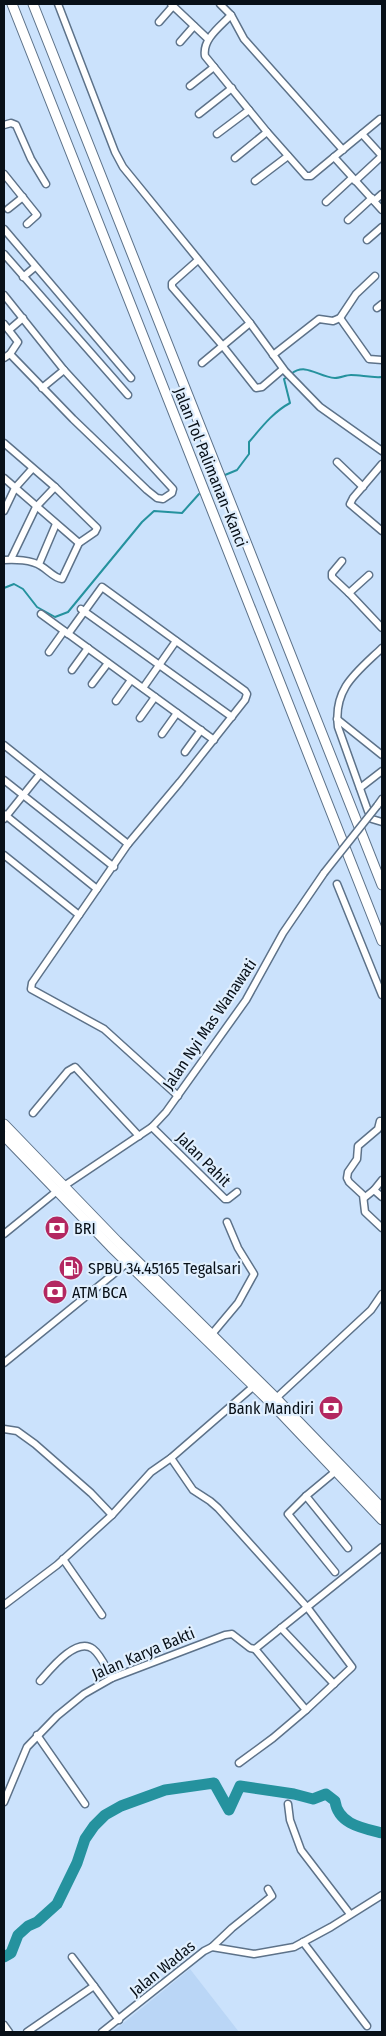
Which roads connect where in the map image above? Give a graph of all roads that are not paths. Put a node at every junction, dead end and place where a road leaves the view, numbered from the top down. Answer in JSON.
{"nodes":[{"id":1,"x":12,"y":4,"type":"edge"},
{"id":2,"x":33,"y":4,"type":"edge"},
{"id":3,"x":58,"y":4,"type":"edge"},
{"id":4,"x":220,"y":4,"type":"edge"},
{"id":5,"x":172,"y":5,"type":"edge"},
{"id":6,"x":231,"y":15,"type":"junction"},
{"id":7,"x":158,"y":22,"type":"dead end"},
{"id":8,"x":194,"y":26,"type":"junction"},
{"id":9,"x":208,"y":40,"type":"junction"},
{"id":10,"x":180,"y":42,"type":"dead end"},
{"id":11,"x":214,"y":67,"type":"junction"},
{"id":12,"x":190,"y":86,"type":"dead end"},
{"id":13,"x":232,"y":88,"type":"junction"},
{"id":14,"x":249,"y":110,"type":"junction"},
{"id":15,"x":199,"y":114,"type":"dead end"},
{"id":16,"x":380,"y":119,"type":"dead end"},
{"id":17,"x":4,"y":125,"type":"edge"},
{"id":18,"x":267,"y":132,"type":"junction"},
{"id":19,"x":217,"y":134,"type":"dead end"},
{"id":20,"x":362,"y":134,"type":"junction"},
{"id":21,"x":343,"y":150,"type":"junction"},
{"id":22,"x":288,"y":156,"type":"junction"},
{"id":23,"x":382,"y":156,"type":"edge"},
{"id":24,"x":334,"y":157,"type":"junction"},
{"id":25,"x":235,"y":158,"type":"dead end"},
{"id":26,"x":4,"y":175,"type":"edge"},
{"id":27,"x":353,"y":179,"type":"junction"},
{"id":28,"x":255,"y":181,"type":"dead end"},
{"id":29,"x":46,"y":184,"type":"dead end"},
{"id":30,"x":382,"y":194,"type":"edge"},
{"id":31,"x":23,"y":197,"type":"junction"},
{"id":32,"x":373,"y":199,"type":"junction"},
{"id":33,"x":326,"y":202,"type":"dead end"},
{"id":34,"x":8,"y":209,"type":"dead end"},
{"id":35,"x":382,"y":210,"type":"edge"},
{"id":36,"x":348,"y":220,"type":"dead end"},
{"id":37,"x":27,"y":224,"type":"dead end"},
{"id":38,"x":382,"y":227,"type":"edge"},
{"id":39,"x":4,"y":229,"type":"edge"},
{"id":40,"x":367,"y":240,"type":"dead end"},
{"id":41,"x":4,"y":254,"type":"edge"},
{"id":42,"x":198,"y":260,"type":"junction"},
{"id":43,"x":36,"y":267,"type":"junction"},
{"id":44,"x":375,"y":276,"type":"dead end"},
{"id":45,"x":23,"y":277,"type":"junction"},
{"id":46,"x":4,"y":295,"type":"edge"},
{"id":47,"x":22,"y":318,"type":"junction"},
{"id":48,"x":340,"y":318,"type":"junction"},
{"id":49,"x":250,"y":323,"type":"junction"},
{"id":50,"x":4,"y":324,"type":"edge"},
{"id":51,"x":9,"y":330,"type":"junction"},
{"id":52,"x":222,"y":345,"type":"junction"},
{"id":53,"x":273,"y":355,"type":"junction"},
{"id":54,"x":7,"y":356,"type":"edge"},
{"id":55,"x":112,"y":356,"type":"junction"},
{"id":56,"x":382,"y":360,"type":"edge"},
{"id":57,"x":202,"y":362,"type":"dead end"},
{"id":58,"x":102,"y":365,"type":"junction"},
{"id":59,"x":64,"y":370,"type":"junction"},
{"id":60,"x":284,"y":370,"type":"junction"},
{"id":61,"x":131,"y":378,"type":"dead end"},
{"id":62,"x":42,"y":388,"type":"junction"},
{"id":63,"x":128,"y":395,"type":"dead end"},
{"id":64,"x":4,"y":444,"type":"edge"},
{"id":65,"x":382,"y":451,"type":"edge"},
{"id":66,"x":337,"y":462,"type":"dead end"},
{"id":67,"x":382,"y":464,"type":"edge"},
{"id":68,"x":32,"y":469,"type":"junction"},
{"id":69,"x":4,"y":478,"type":"edge"},
{"id":70,"x":55,"y":487,"type":"junction"},
{"id":71,"x":363,"y":487,"type":"junction"},
{"id":72,"x":15,"y":488,"type":"junction"},
{"id":73,"x":36,"y":507,"type":"junction"},
{"id":74,"x":4,"y":511,"type":"edge"},
{"id":75,"x":56,"y":524,"type":"junction"},
{"id":76,"x":382,"y":532,"type":"edge"},
{"id":77,"x":79,"y":543,"type":"junction"},
{"id":78,"x":7,"y":560,"type":"edge"},
{"id":79,"x":342,"y":561,"type":"dead end"},
{"id":80,"x":39,"y":564,"type":"junction"},
{"id":81,"x":369,"y":575,"type":"dead end"},
{"id":82,"x":349,"y":593,"type":"junction"},
{"id":83,"x":82,"y":610,"type":"junction"},
{"id":84,"x":41,"y":614,"type":"dead end"},
{"id":85,"x":382,"y":628,"type":"edge"},
{"id":86,"x":66,"y":632,"type":"junction"},
{"id":87,"x":176,"y":641,"type":"junction"},
{"id":88,"x":88,"y":648,"type":"junction"},
{"id":89,"x":382,"y":648,"type":"edge"},
{"id":90,"x":49,"y":652,"type":"dead end"},
{"id":91,"x":108,"y":663,"type":"junction"},
{"id":92,"x":159,"y":665,"type":"junction"},
{"id":93,"x":72,"y":670,"type":"dead end"},
{"id":94,"x":131,"y":680,"type":"junction"},
{"id":95,"x":92,"y":684,"type":"dead end"},
{"id":96,"x":143,"y":688,"type":"junction"},
{"id":97,"x":155,"y":697,"type":"junction"},
{"id":98,"x":116,"y":701,"type":"dead end"},
{"id":99,"x":177,"y":713,"type":"junction"},
{"id":100,"x":232,"y":717,"type":"junction"},
{"id":101,"x":140,"y":718,"type":"dead end"},
{"id":102,"x":337,"y":719,"type":"junction"},
{"id":103,"x":201,"y":730,"type":"junction"},
{"id":104,"x":162,"y":734,"type":"dead end"},
{"id":105,"x":214,"y":740,"type":"junction"},
{"id":106,"x":4,"y":745,"type":"edge"},
{"id":107,"x":185,"y":752,"type":"dead end"},
{"id":108,"x":382,"y":755,"type":"edge"},
{"id":109,"x":382,"y":771,"type":"edge"},
{"id":110,"x":40,"y":774,"type":"junction"},
{"id":111,"x":4,"y":780,"type":"edge"},
{"id":112,"x":360,"y":788,"type":"junction"},
{"id":113,"x":23,"y":795,"type":"junction"},
{"id":114,"x":382,"y":799,"type":"edge"},
{"id":115,"x":5,"y":817,"type":"edge"},
{"id":116,"x":382,"y":822,"type":"edge"},
{"id":117,"x":128,"y":844,"type":"junction"},
{"id":118,"x":4,"y":855,"type":"edge"},
{"id":119,"x":114,"y":867,"type":"junction"},
{"id":120,"x":337,"y":884,"type":"dead end"},
{"id":121,"x":382,"y":885,"type":"edge"},
{"id":122,"x":97,"y":889,"type":"junction"},
{"id":123,"x":79,"y":915,"type":"junction"},
{"id":124,"x":382,"y":941,"type":"edge"},
{"id":125,"x":382,"y":995,"type":"edge"},
{"id":126,"x":178,"y":1096,"type":"junction"},
{"id":127,"x":34,"y":1113,"type":"dead end"},
{"id":128,"x":380,"y":1121,"type":"dead end"},
{"id":129,"x":4,"y":1124,"type":"edge"},
{"id":130,"x":152,"y":1127,"type":"junction"},
{"id":131,"x":4,"y":1136,"type":"edge"},
{"id":132,"x":139,"y":1136,"type":"junction"},
{"id":133,"x":382,"y":1180,"type":"edge"},
{"id":134,"x":60,"y":1189,"type":"junction"},
{"id":135,"x":374,"y":1190,"type":"junction"},
{"id":136,"x":237,"y":1192,"type":"dead end"},
{"id":137,"x":382,"y":1197,"type":"edge"},
{"id":138,"x":364,"y":1198,"type":"junction"},
{"id":139,"x":226,"y":1222,"type":"dead end"},
{"id":140,"x":382,"y":1228,"type":"edge"},
{"id":141,"x":4,"y":1234,"type":"edge"},
{"id":142,"x":127,"y":1263,"type":"junction"},
{"id":143,"x":382,"y":1294,"type":"edge"},
{"id":144,"x":212,"y":1334,"type":"junction"},
{"id":145,"x":4,"y":1363,"type":"edge"},
{"id":146,"x":254,"y":1386,"type":"junction"},
{"id":147,"x":274,"y":1400,"type":"junction"},
{"id":148,"x":4,"y":1429,"type":"edge"},
{"id":149,"x":171,"y":1458,"type":"junction"},
{"id":150,"x":332,"y":1461,"type":"junction"},
{"id":151,"x":336,"y":1471,"type":"junction"},
{"id":152,"x":306,"y":1496,"type":"junction"},
{"id":153,"x":382,"y":1508,"type":"edge"},
{"id":154,"x":112,"y":1515,"type":"junction"},
{"id":155,"x":382,"y":1520,"type":"edge"},
{"id":156,"x":382,"y":1546,"type":"edge"},
{"id":157,"x":348,"y":1548,"type":"dead end"},
{"id":158,"x":63,"y":1559,"type":"junction"},
{"id":159,"x":335,"y":1572,"type":"dead end"},
{"id":160,"x":4,"y":1605,"type":"edge"},
{"id":161,"x":307,"y":1607,"type":"junction"},
{"id":162,"x":102,"y":1615,"type":"dead end"},
{"id":163,"x":281,"y":1628,"type":"junction"},
{"id":164,"x":255,"y":1649,"type":"junction"},
{"id":165,"x":112,"y":1678,"type":"junction"},
{"id":166,"x":40,"y":1681,"type":"dead end"},
{"id":167,"x":334,"y":1684,"type":"junction"},
{"id":168,"x":306,"y":1710,"type":"junction"},
{"id":169,"x":37,"y":1735,"type":"junction"},
{"id":170,"x":239,"y":1762,"type":"dead end"},
{"id":171,"x":4,"y":1802,"type":"edge"},
{"id":172,"x":85,"y":1804,"type":"dead end"},
{"id":173,"x":288,"y":1804,"type":"dead end"},
{"id":174,"x":268,"y":1889,"type":"dead end"},
{"id":175,"x":382,"y":1895,"type":"edge"},
{"id":176,"x":350,"y":1914,"type":"junction"},
{"id":177,"x":303,"y":1942,"type":"junction"},
{"id":178,"x":212,"y":1948,"type":"junction"},
{"id":179,"x":72,"y":1957,"type":"dead end"},
{"id":180,"x":94,"y":1986,"type":"junction"},
{"id":181,"x":119,"y":2020,"type":"junction"},
{"id":182,"x":4,"y":2025,"type":"edge"},
{"id":183,"x":367,"y":2026,"type":"dead end"},
{"id":184,"x":9,"y":2032,"type":"edge"},
{"id":185,"x":27,"y":2032,"type":"edge"},
{"id":186,"x":102,"y":2032,"type":"edge"}],
"edges":[{"from":1,"to":124,"type":"highway","name":"Jalan Tol Palimanan–Kanci"},
{"from":2,"to":121,"type":"highway","name":"Jalan Tol Palimanan–Kanci"},
{"from":3,"to":42,"type":"street"},
{"from":4,"to":6,"type":"street"},
{"from":5,"to":7,"type":"street"},
{"from":5,"to":8,"type":"street"},
{"from":6,"to":9,"type":"street"},
{"from":6,"to":21,"type":"street"},
{"from":8,"to":9,"type":"street"},
{"from":8,"to":10,"type":"street"},
{"from":9,"to":11,"type":"street"},
{"from":11,"to":12,"type":"street"},
{"from":11,"to":13,"type":"street"},
{"from":13,"to":14,"type":"street"},
{"from":13,"to":15,"type":"street"},
{"from":14,"to":18,"type":"street"},
{"from":14,"to":19,"type":"street"},
{"from":16,"to":20,"type":"street"},
{"from":17,"to":29,"type":"street"},
{"from":18,"to":22,"type":"street"},
{"from":18,"to":25,"type":"street"},
{"from":20,"to":21,"type":"street"},
{"from":20,"to":23,"type":"street"},
{"from":21,"to":24,"type":"street"},
{"from":22,"to":24,"type":"street"},
{"from":22,"to":28,"type":"street"},
{"from":23,"to":27,"type":"street"},
{"from":24,"to":27,"type":"street"},
{"from":26,"to":31,"type":"street"},
{"from":27,"to":32,"type":"street"},
{"from":27,"to":33,"type":"street"},
{"from":30,"to":32,"type":"street"},
{"from":31,"to":34,"type":"street"},
{"from":31,"to":37,"type":"street"},
{"from":32,"to":35,"type":"street"},
{"from":32,"to":36,"type":"street"},
{"from":38,"to":40,"type":"street"},
{"from":39,"to":43,"type":"street"},
{"from":41,"to":45,"type":"street"},
{"from":42,"to":49,"type":"street"},
{"from":42,"to":52,"type":"street"},
{"from":43,"to":45,"type":"street"},
{"from":43,"to":55,"type":"street"},
{"from":44,"to":48,"type":"street"},
{"from":45,"to":58,"type":"street"},
{"from":46,"to":47,"type":"street"},
{"from":47,"to":51,"type":"street"},
{"from":47,"to":59,"type":"street"},
{"from":48,"to":53,"type":"street"},
{"from":48,"to":56,"type":"street"},
{"from":49,"to":52,"type":"street"},
{"from":49,"to":53,"type":"street"},
{"from":50,"to":51,"type":"street"},
{"from":51,"to":54,"type":"street"},
{"from":52,"to":57,"type":"street"},
{"from":52,"to":60,"type":"street"},
{"from":53,"to":60,"type":"street"},
{"from":54,"to":62,"type":"street"},
{"from":55,"to":58,"type":"street"},
{"from":55,"to":61,"type":"street"},
{"from":58,"to":63,"type":"street"},
{"from":59,"to":62,"type":"street"},
{"from":59,"to":62,"type":"street"},
{"from":60,"to":65,"type":"street"},
{"from":64,"to":68,"type":"street"},
{"from":66,"to":71,"type":"street"},
{"from":67,"to":71,"type":"street"},
{"from":68,"to":70,"type":"street"},
{"from":68,"to":72,"type":"street"},
{"from":69,"to":72,"type":"street"},
{"from":70,"to":73,"type":"street"},
{"from":70,"to":77,"type":"street"},
{"from":71,"to":76,"type":"street"},
{"from":72,"to":73,"type":"street"},
{"from":72,"to":74,"type":"street"},
{"from":73,"to":75,"type":"street"},
{"from":73,"to":78,"type":"street"},
{"from":75,"to":77,"type":"street"},
{"from":75,"to":80,"type":"street"},
{"from":77,"to":80,"type":"street"},
{"from":78,"to":80,"type":"street"},
{"from":79,"to":82,"type":"street"},
{"from":81,"to":82,"type":"street"},
{"from":82,"to":85,"type":"street"},
{"from":83,"to":86,"type":"street"},
{"from":83,"to":87,"type":"street"},
{"from":83,"to":92,"type":"street"},
{"from":84,"to":86,"type":"street"},
{"from":86,"to":88,"type":"street"},
{"from":86,"to":90,"type":"street"},
{"from":87,"to":92,"type":"street"},
{"from":87,"to":100,"type":"street"},
{"from":88,"to":91,"type":"street"},
{"from":88,"to":93,"type":"street"},
{"from":89,"to":102,"type":"street"},
{"from":91,"to":94,"type":"street"},
{"from":91,"to":95,"type":"street"},
{"from":92,"to":96,"type":"street"},
{"from":92,"to":100,"type":"street"},
{"from":94,"to":96,"type":"street"},
{"from":94,"to":98,"type":"street"},
{"from":96,"to":97,"type":"street"},
{"from":97,"to":99,"type":"street"},
{"from":97,"to":101,"type":"street"},
{"from":99,"to":103,"type":"street"},
{"from":99,"to":104,"type":"street"},
{"from":100,"to":105,"type":"street"},
{"from":102,"to":108,"type":"street"},
{"from":102,"to":112,"type":"street"},
{"from":103,"to":105,"type":"street"},
{"from":103,"to":107,"type":"street"},
{"from":105,"to":117,"type":"street"},
{"from":106,"to":110,"type":"street"},
{"from":109,"to":112,"type":"street"},
{"from":110,"to":113,"type":"street"},
{"from":110,"to":117,"type":"street"},
{"from":111,"to":113,"type":"street"},
{"from":112,"to":116,"type":"street"},
{"from":113,"to":115,"type":"street"},
{"from":113,"to":119,"type":"street"},
{"from":114,"to":126,"type":"street","name":"Jalan Nyi Mas Wanawati","bridge":true},
{"from":115,"to":122,"type":"street"},
{"from":117,"to":119,"type":"street"},
{"from":118,"to":123,"type":"street"},
{"from":119,"to":122,"type":"street"},
{"from":120,"to":125,"type":"street"},
{"from":122,"to":123,"type":"street"},
{"from":123,"to":126,"type":"street"},
{"from":126,"to":130,"type":"street","name":"Jalan Nyi Mas Wanawati"},
{"from":127,"to":132,"type":"street"},
{"from":128,"to":138,"type":"street"},
{"from":129,"to":134,"type":"highway"},
{"from":130,"to":132,"type":"street","name":"Jalan Nyi Mas Wanawati"},
{"from":130,"to":136,"type":"street","name":"Jalan Pahit"},
{"from":131,"to":134,"type":"highway"},
{"from":132,"to":134,"type":"street","name":"Jalan Nyi Mas Wanawati"},
{"from":133,"to":135,"type":"street"},
{"from":134,"to":141,"type":"street","name":"Jalan Nyi Mas Wanawati"},
{"from":134,"to":142,"type":"highway"},
{"from":134,"to":144,"type":"highway"},
{"from":135,"to":137,"type":"street"},
{"from":135,"to":138,"type":"street"},
{"from":138,"to":140,"type":"street"},
{"from":139,"to":144,"type":"street"},
{"from":142,"to":145,"type":"street"},
{"from":142,"to":146,"type":"highway"},
{"from":143,"to":147,"type":"street"},
{"from":144,"to":147,"type":"highway"},
{"from":146,"to":147,"type":"highway"},
{"from":146,"to":149,"type":"street"},
{"from":147,"to":150,"type":"highway"},
{"from":148,"to":154,"type":"street"},
{"from":149,"to":154,"type":"street"},
{"from":149,"to":161,"type":"street"},
{"from":150,"to":151,"type":"highway"},
{"from":150,"to":153,"type":"highway"},
{"from":151,"to":152,"type":"street"},
{"from":151,"to":155,"type":"highway"},
{"from":152,"to":157,"type":"street"},
{"from":152,"to":159,"type":"street"},
{"from":154,"to":158,"type":"street"},
{"from":156,"to":161,"type":"street"},
{"from":158,"to":160,"type":"street"},
{"from":158,"to":162,"type":"street"},
{"from":161,"to":163,"type":"street"},
{"from":161,"to":167,"type":"street"},
{"from":163,"to":164,"type":"street"},
{"from":163,"to":167,"type":"street"},
{"from":164,"to":165,"type":"street","name":"Jalan Karya Bakti"},
{"from":164,"to":168,"type":"street","name":"Jalan Karya Bakti"},
{"from":165,"to":166,"type":"street"},
{"from":165,"to":169,"type":"street","name":"Jalan Karya Bakti"},
{"from":167,"to":168,"type":"street"},
{"from":168,"to":170,"type":"street"},
{"from":169,"to":171,"type":"street","name":"Jalan Karya Bakti"},
{"from":169,"to":172,"type":"street"},
{"from":173,"to":176,"type":"street"},
{"from":174,"to":178,"type":"street"},
{"from":175,"to":176,"type":"street","name":"Jalan Wadas"},
{"from":176,"to":177,"type":"street","name":"Jalan Wadas"},
{"from":177,"to":178,"type":"street","name":"Jalan Wadas"},
{"from":177,"to":183,"type":"street"},
{"from":178,"to":181,"type":"street","name":"Jalan Wadas"},
{"from":179,"to":180,"type":"street"},
{"from":180,"to":181,"type":"street"},
{"from":180,"to":185,"type":"street"},
{"from":181,"to":186,"type":"street","name":"Jalan Wadas"},
{"from":182,"to":184,"type":"street"}]}
